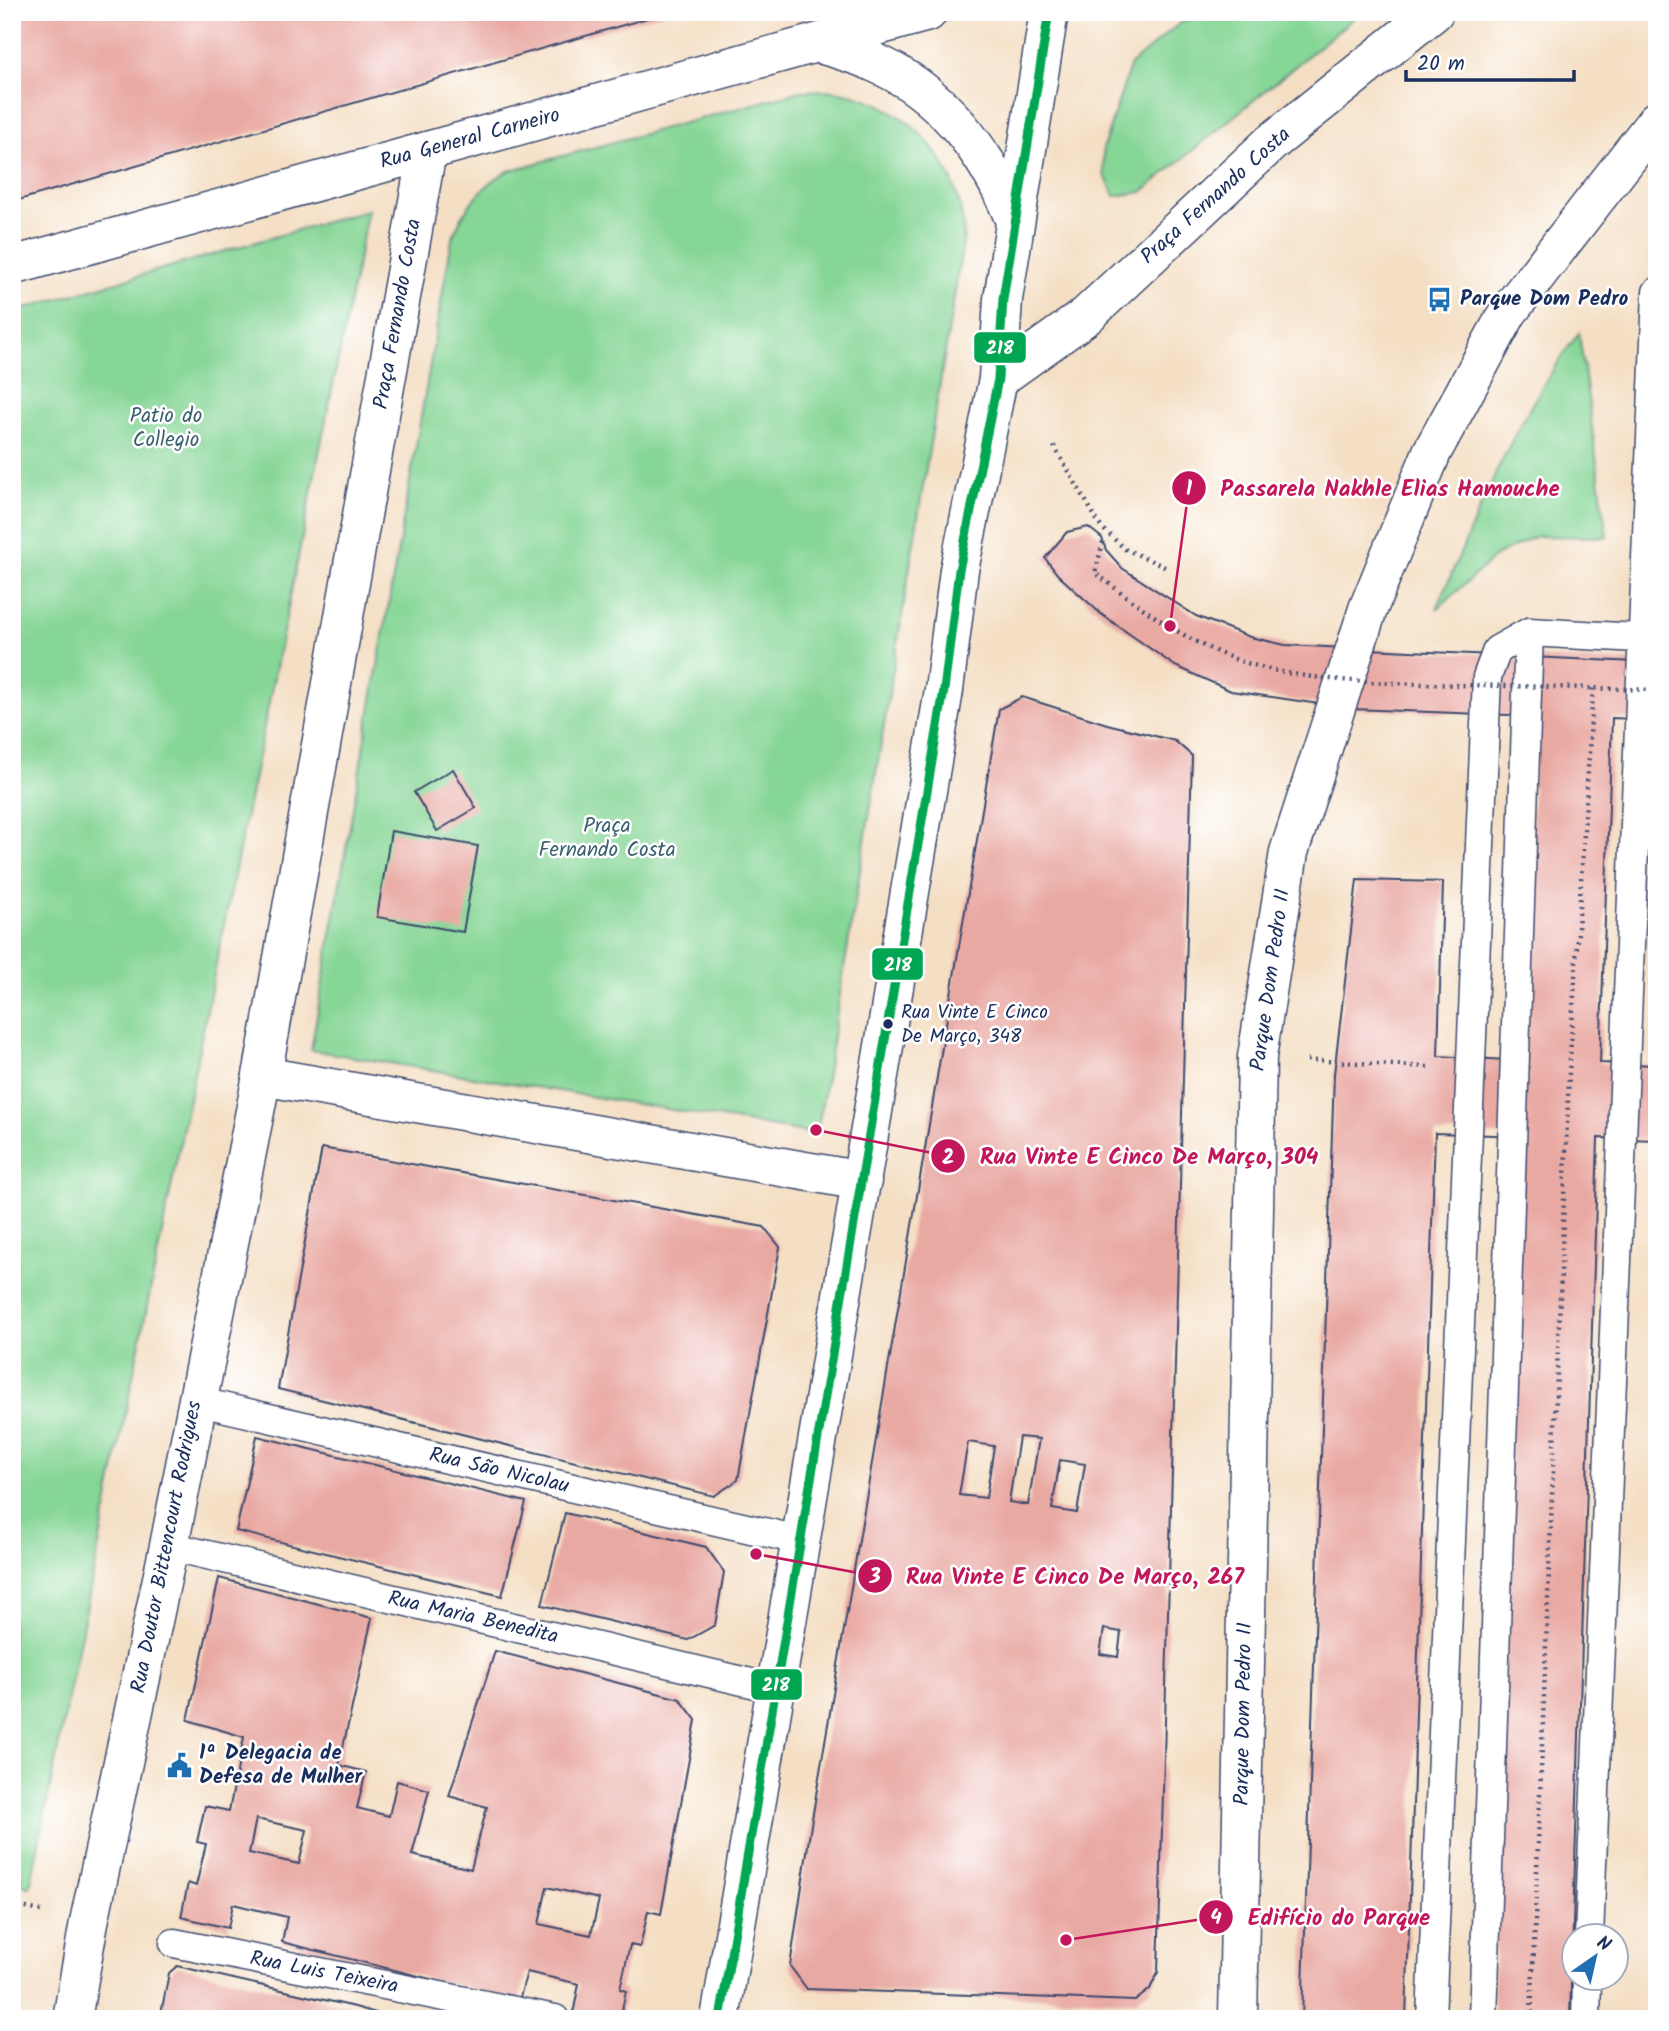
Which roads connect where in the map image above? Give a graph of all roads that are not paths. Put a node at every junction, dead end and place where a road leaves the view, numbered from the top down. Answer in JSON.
{"nodes":[{"id":1,"x":928,"y":12,"type":"edge"},
{"id":2,"x":1049,"y":12,"type":"edge"},
{"id":3,"x":1434,"y":12,"type":"edge"},
{"id":4,"x":820,"y":44,"type":"junction"},
{"id":5,"x":1657,"y":120,"type":"edge"},
{"id":6,"x":427,"y":151,"type":"junction"},
{"id":7,"x":1015,"y":221,"type":"junction"},
{"id":8,"x":12,"y":266,"type":"edge"},
{"id":9,"x":1657,"y":292,"type":"edge"},
{"id":10,"x":998,"y":379,"type":"junction"},
{"id":11,"x":1651,"y":579,"type":"edge"},
{"id":12,"x":1530,"y":632,"type":"junction"},
{"id":13,"x":1649,"y":639,"type":"edge"},
{"id":14,"x":262,"y":1076,"type":"junction"},
{"id":15,"x":862,"y":1181,"type":"junction"},
{"id":16,"x":196,"y":1401,"type":"junction"},
{"id":17,"x":803,"y":1541,"type":"junction"},
{"id":18,"x":169,"y":1546,"type":"junction"},
{"id":19,"x":777,"y":1689,"type":"junction"},
{"id":20,"x":1590,"y":1923,"type":"edge"},
{"id":21,"x":174,"y":1943,"type":"dead end"},
{"id":22,"x":1587,"y":1993,"type":"edge"},
{"id":23,"x":72,"y":2019,"type":"edge"},
{"id":24,"x":555,"y":2019,"type":"edge"},
{"id":25,"x":720,"y":2019,"type":"edge"},
{"id":26,"x":1238,"y":2019,"type":"edge"},
{"id":27,"x":1432,"y":2019,"type":"edge"},
{"id":28,"x":1483,"y":2019,"type":"edge"},
{"id":29,"x":1586,"y":2019,"type":"edge"}],
"edges":[{"from":1,"to":4,"type":"street","name":"Rua General Carneiro"},
{"from":2,"to":7,"type":"street"},
{"from":3,"to":10,"type":"street","name":"Praça Fernando Costa"},
{"from":4,"to":6,"type":"street","name":"Rua General Carneiro"},
{"from":4,"to":7,"type":"street"},
{"from":5,"to":26,"type":"street","name":"Parque Dom Pedro II"},
{"from":6,"to":8,"type":"street","name":"Rua General Carneiro"},
{"from":6,"to":14,"type":"street","name":"Praça Fernando Costa"},
{"from":7,"to":10,"type":"street"},
{"from":9,"to":11,"type":"lane"},
{"from":10,"to":15,"type":"street"},
{"from":11,"to":13,"type":"lane"},
{"from":12,"to":13,"type":"lane"},
{"from":12,"to":27,"type":"lane"},
{"from":12,"to":28,"type":"lane"},
{"from":13,"to":20,"type":"lane"},
{"from":14,"to":15,"type":"street"},
{"from":14,"to":16,"type":"street","name":"Rua Doutor Bittencourt Rodrigues"},
{"from":15,"to":17,"type":"street"},
{"from":16,"to":17,"type":"lane","name":"Rua São Nicolau"},
{"from":16,"to":18,"type":"street","name":"Rua Doutor Bittencourt Rodrigues"},
{"from":17,"to":19,"type":"street"},
{"from":18,"to":19,"type":"lane","name":"Rua Maria Benedita"},
{"from":18,"to":23,"type":"street","name":"Rua Doutor Bittencourt Rodrigues"},
{"from":19,"to":25,"type":"street"},
{"from":21,"to":24,"type":"lane","name":"Rua Luis Teixeira"},
{"from":22,"to":29,"type":"lane"}]}
